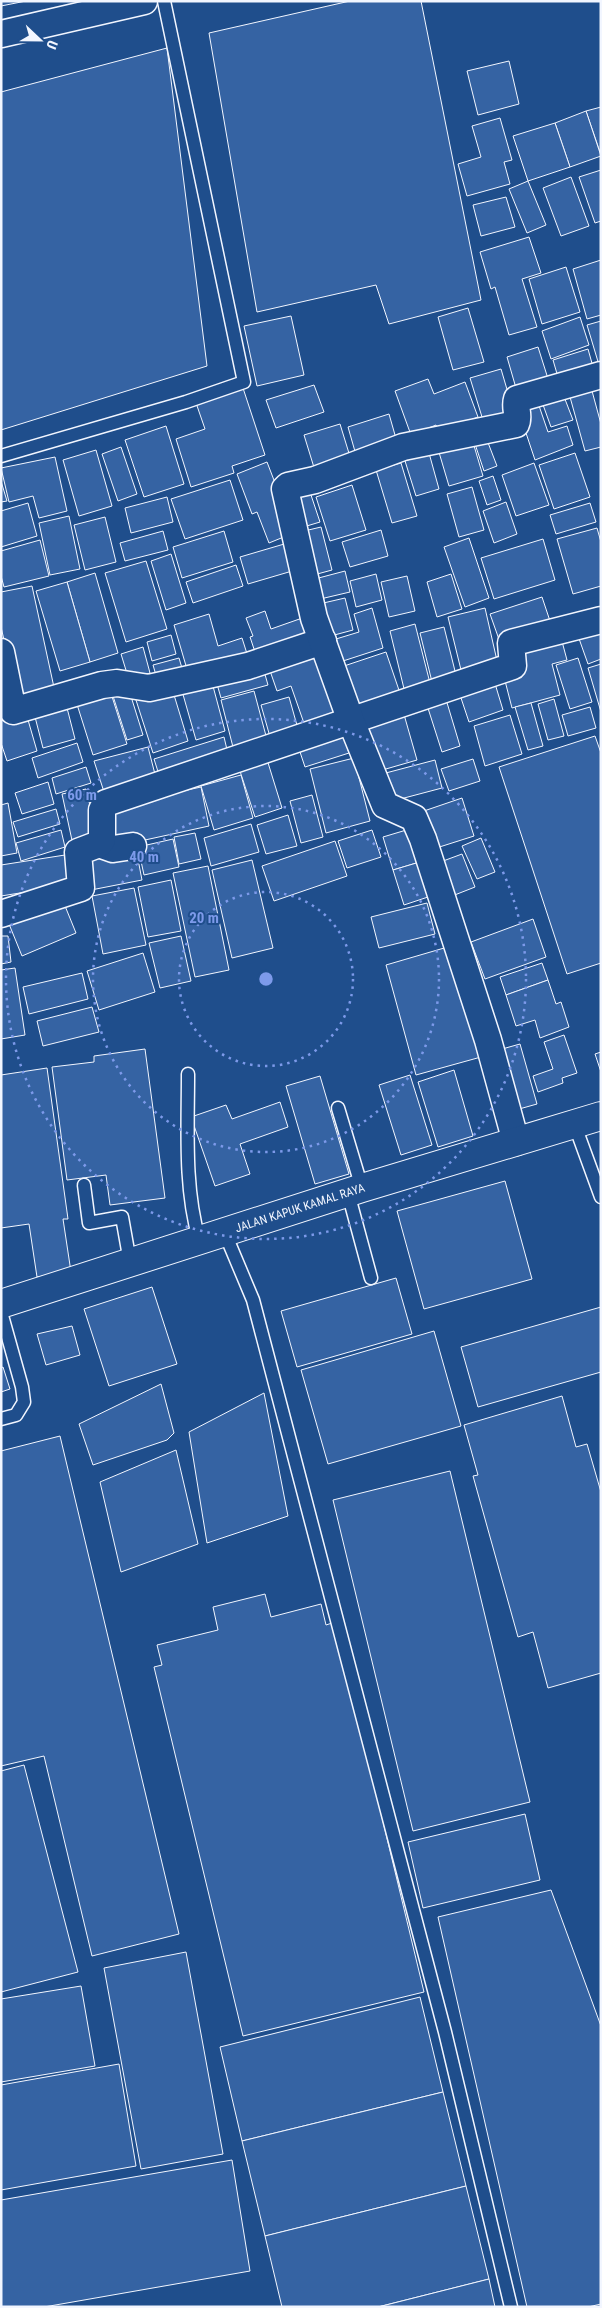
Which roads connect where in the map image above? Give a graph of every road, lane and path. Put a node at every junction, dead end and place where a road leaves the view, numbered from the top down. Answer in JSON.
{"nodes":[{"id":1,"x":144,"y":1,"type":"edge"},
{"id":2,"x":164,"y":1,"type":"edge"},
{"id":3,"x":1,"y":34,"type":"edge"},
{"id":4,"x":601,"y":375,"type":"edge"},
{"id":5,"x":1,"y":456,"type":"edge"},
{"id":6,"x":601,"y":620,"type":"edge"},
{"id":7,"x":323,"y":641,"type":"junction"},
{"id":8,"x":1,"y":652,"type":"edge"},
{"id":9,"x":7,"y":710,"type":"edge"},
{"id":10,"x":351,"y":721,"type":"junction"},
{"id":11,"x":99,"y":844,"type":"junction"},
{"id":12,"x":133,"y":846,"type":"dead end"},
{"id":13,"x":1,"y":914,"type":"edge"},
{"id":14,"x":188,"y":1074,"type":"dead end"},
{"id":15,"x":338,"y":1108,"type":"dead end"},
{"id":16,"x":601,"y":1116,"type":"edge"},
{"id":17,"x":574,"y":1123,"type":"junction"},
{"id":18,"x":516,"y":1142,"type":"junction"},
{"id":19,"x":84,"y":1185,"type":"dead end"},
{"id":20,"x":355,"y":1190,"type":"junction"},
{"id":21,"x":601,"y":1197,"type":"edge"},
{"id":22,"x":212,"y":1236,"type":"junction"},
{"id":23,"x":130,"y":1262,"type":"junction"},
{"id":24,"x":371,"y":1278,"type":"dead end"},
{"id":25,"x":1,"y":1304,"type":"edge"},
{"id":26,"x":1,"y":1312,"type":"edge"},
{"id":27,"x":1,"y":1419,"type":"edge"},
{"id":28,"x":511,"y":2307,"type":"edge"}],
"edges":[{"from":1,"to":3,"type":"street"},
{"from":2,"to":5,"type":"lane"},
{"from":4,"to":7,"type":"street"},
{"from":6,"to":10,"type":"street"},
{"from":7,"to":9,"type":"street"},
{"from":7,"to":10,"type":"street"},
{"from":8,"to":9,"type":"street"},
{"from":10,"to":11,"type":"street"},
{"from":10,"to":18,"type":"street"},
{"from":11,"to":12,"type":"street"},
{"from":11,"to":13,"type":"street"},
{"from":14,"to":22,"type":"lane"},
{"from":15,"to":20,"type":"lane"},
{"from":16,"to":17,"type":"main road","name":"JALAN KAPUK KAMAL RAYA"},
{"from":17,"to":18,"type":"main road","name":"JALAN KAPUK KAMAL RAYA"},
{"from":17,"to":21,"type":"lane"},
{"from":18,"to":20,"type":"main road","name":"JALAN KAPUK KAMAL RAYA"},
{"from":19,"to":23,"type":"lane"},
{"from":20,"to":22,"type":"main road","name":"JALAN KAPUK KAMAL RAYA"},
{"from":20,"to":24,"type":"lane"},
{"from":22,"to":23,"type":"main road","name":"JALAN KAPUK KAMAL RAYA"},
{"from":22,"to":28,"type":"lane"},
{"from":23,"to":25,"type":"main road","name":"JALAN KAPUK KAMAL RAYA"},
{"from":26,"to":27,"type":"lane"}]}
